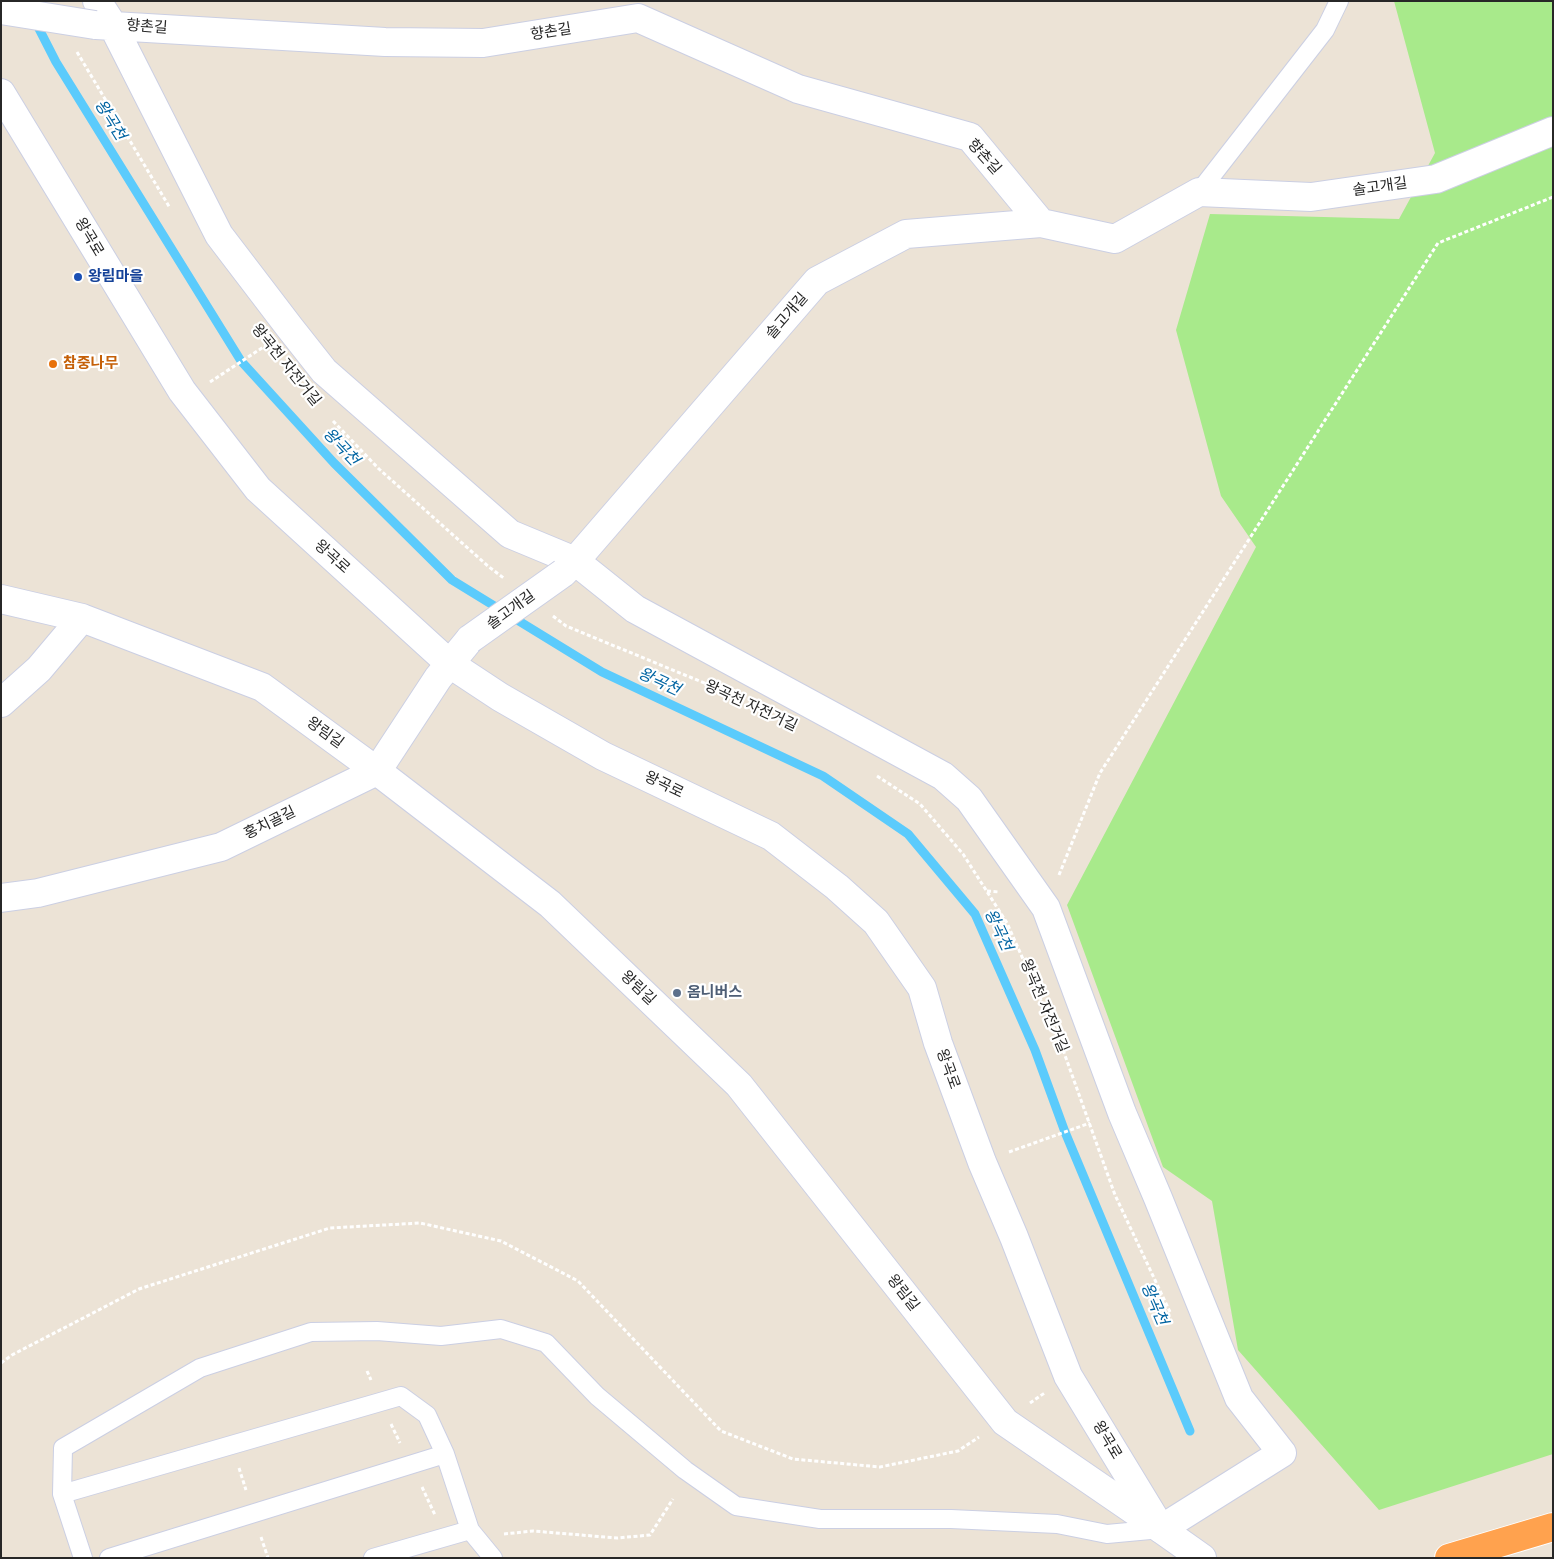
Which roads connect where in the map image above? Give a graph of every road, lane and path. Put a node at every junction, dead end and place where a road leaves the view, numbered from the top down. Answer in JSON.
{"nodes":[{"id":1,"x":1339,"y":1,"type":"edge"},
{"id":2,"x":1,"y":10,"type":"edge"},
{"id":3,"x":101,"y":17,"type":"edge"},
{"id":4,"x":75,"y":49,"type":"dead end"},
{"id":5,"x":1,"y":93,"type":"edge"},
{"id":6,"x":1553,"y":132,"type":"edge"},
{"id":7,"x":1199,"y":192,"type":"junction"},
{"id":8,"x":1553,"y":197,"type":"edge"},
{"id":9,"x":173,"y":213,"type":"dead end"},
{"id":10,"x":1041,"y":223,"type":"junction"},
{"id":11,"x":274,"y":351,"type":"dead end"},
{"id":12,"x":222,"y":374,"type":"dead end"},
{"id":13,"x":329,"y":416,"type":"dead end"},
{"id":14,"x":569,"y":567,"type":"junction"},
{"id":15,"x":512,"y":584,"type":"dead end"},
{"id":16,"x":1,"y":599,"type":"edge"},
{"id":17,"x":551,"y":614,"type":"dead end"},
{"id":18,"x":82,"y":618,"type":"junction"},
{"id":19,"x":450,"y":664,"type":"junction"},
{"id":20,"x":718,"y":689,"type":"dead end"},
{"id":21,"x":1,"y":703,"type":"edge"},
{"id":22,"x":377,"y":771,"type":"junction"},
{"id":23,"x":870,"y":771,"type":"dead end"},
{"id":24,"x":1,"y":898,"type":"edge"},
{"id":25,"x":1046,"y":908,"type":"junction"},
{"id":26,"x":1122,"y":1112,"type":"junction"},
{"id":27,"x":1090,"y":1124,"type":"junction"},
{"id":28,"x":982,"y":1162,"type":"junction"},
{"id":29,"x":1172,"y":1316,"type":"dead end"},
{"id":30,"x":445,"y":1454,"type":"junction"},
{"id":31,"x":62,"y":1494,"type":"junction"},
{"id":32,"x":673,"y":1500,"type":"dead end"},
{"id":33,"x":1553,"y":1527,"type":"edge"},
{"id":34,"x":1161,"y":1529,"type":"junction"},
{"id":35,"x":470,"y":1530,"type":"junction"},
{"id":36,"x":490,"y":1554,"type":"edge"},
{"id":37,"x":83,"y":1558,"type":"edge"},
{"id":38,"x":109,"y":1558,"type":"edge"},
{"id":39,"x":373,"y":1558,"type":"edge"},
{"id":40,"x":1202,"y":1558,"type":"edge"},
{"id":41,"x":1449,"y":1558,"type":"edge"}],
"edges":[{"from":1,"to":7,"type":"lane","name":"솔고개길"},
{"from":2,"to":3,"type":"street","name":"향촌길","bridge":true},
{"from":3,"to":10,"type":"street","name":"향촌길"},
{"from":3,"to":14,"type":"street"},
{"from":4,"to":9,"type":"path"},
{"from":5,"to":19,"type":"street","name":"왕곡로"},
{"from":6,"to":7,"type":"street","name":"솔고개길"},
{"from":7,"to":10,"type":"street","name":"솔고개길"},
{"from":8,"to":25,"type":"path"},
{"from":10,"to":14,"type":"street","name":"솔고개길"},
{"from":11,"to":12,"type":"path","name":"왕곡천 자전거길"},
{"from":13,"to":15,"type":"path","name":"왕곡천 자전거길"},
{"from":14,"to":19,"type":"street","name":"솔고개길","bridge":true},
{"from":14,"to":25,"type":"street"},
{"from":16,"to":18,"type":"street","name":"왕림길"},
{"from":17,"to":20,"type":"path","name":"왕곡천 자전거길"},
{"from":18,"to":21,"type":"street"},
{"from":18,"to":22,"type":"street","name":"왕림길"},
{"from":19,"to":22,"type":"street"},
{"from":19,"to":28,"type":"street","name":"왕곡로"},
{"from":22,"to":24,"type":"street","name":"홍치골길"},
{"from":22,"to":34,"type":"street","name":"왕림길"},
{"from":23,"to":27,"type":"path","name":"왕곡천 자전거길"},
{"from":25,"to":26,"type":"street"},
{"from":26,"to":27,"type":"path"},
{"from":26,"to":34,"type":"street"},
{"from":27,"to":28,"type":"path"},
{"from":27,"to":29,"type":"path","name":"왕곡천 자전거길"},
{"from":28,"to":34,"type":"street","name":"왕곡로"},
{"from":30,"to":31,"type":"lane"},
{"from":30,"to":35,"type":"lane"},
{"from":30,"to":38,"type":"lane"},
{"from":31,"to":34,"type":"lane"},
{"from":31,"to":37,"type":"lane"},
{"from":32,"to":36,"type":"path"},
{"from":33,"to":41,"type":"highway"},
{"from":34,"to":40,"type":"street","name":"왕곡로"},
{"from":35,"to":36,"type":"lane"},
{"from":35,"to":39,"type":"lane"}]}
